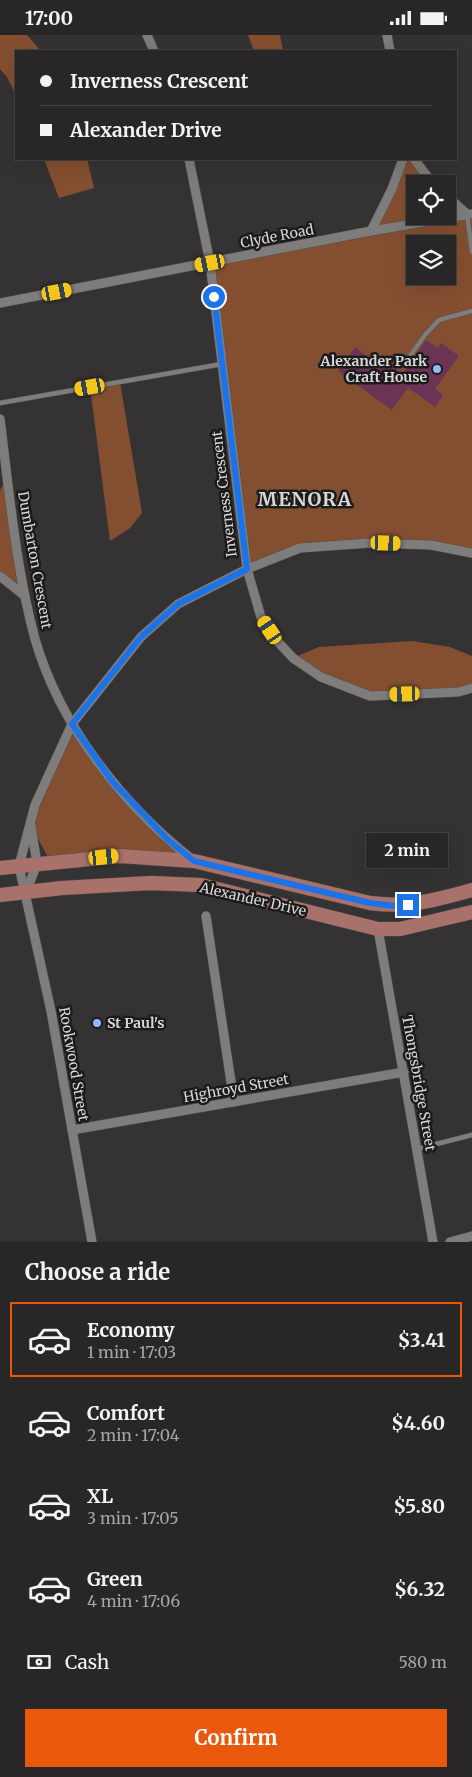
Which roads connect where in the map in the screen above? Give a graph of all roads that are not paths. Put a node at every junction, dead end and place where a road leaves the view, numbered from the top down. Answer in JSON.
{"nodes":[{"id":1,"x":147,"y":35,"type":"edge"},
{"id":2,"x":387,"y":35,"type":"edge"},
{"id":3,"x":154,"y":50,"type":"edge"},
{"id":4,"x":390,"y":50,"type":"edge"},
{"id":5,"x":189,"y":160,"type":"edge"},
{"id":6,"x":403,"y":160,"type":"edge"},
{"id":7,"x":415,"y":160,"type":"edge"},
{"id":8,"x":426,"y":175,"type":"edge"},
{"id":9,"x":456,"y":203,"type":"edge"},
{"id":10,"x":470,"y":214,"type":"edge"},
{"id":11,"x":370,"y":231,"type":"junction"},
{"id":12,"x":472,"y":252,"type":"edge"},
{"id":13,"x":210,"y":263,"type":"junction"},
{"id":14,"x":0,"y":303,"type":"edge"},
{"id":15,"x":472,"y":311,"type":"edge"},
{"id":16,"x":407,"y":360,"type":"dead end"},
{"id":17,"x":222,"y":364,"type":"junction"},
{"id":18,"x":0,"y":403,"type":"edge"},
{"id":19,"x":0,"y":419,"type":"edge"},
{"id":20,"x":7,"y":479,"type":"junction"},
{"id":21,"x":0,"y":490,"type":"edge"},
{"id":22,"x":472,"y":553,"type":"edge"},
{"id":23,"x":247,"y":569,"type":"junction"},
{"id":24,"x":0,"y":576,"type":"edge"},
{"id":25,"x":25,"y":596,"type":"junction"},
{"id":26,"x":472,"y":688,"type":"edge"},
{"id":27,"x":72,"y":724,"type":"junction"},
{"id":28,"x":31,"y":826,"type":"junction"},
{"id":29,"x":194,"y":861,"type":"junction"},
{"id":30,"x":37,"y":864,"type":"junction"},
{"id":31,"x":19,"y":865,"type":"junction"},
{"id":32,"x":0,"y":868,"type":"edge"},
{"id":33,"x":472,"y":890,"type":"edge"},
{"id":34,"x":26,"y":893,"type":"junction"},
{"id":35,"x":0,"y":895,"type":"edge"},
{"id":36,"x":472,"y":912,"type":"edge"},
{"id":37,"x":206,"y":916,"type":"dead end"},
{"id":38,"x":378,"y":929,"type":"junction"},
{"id":39,"x":404,"y":1073,"type":"junction"},
{"id":40,"x":234,"y":1102,"type":"junction"},
{"id":41,"x":72,"y":1130,"type":"junction"},
{"id":42,"x":472,"y":1135,"type":"edge"},
{"id":43,"x":417,"y":1149,"type":"junction"},
{"id":44,"x":472,"y":1236,"type":"edge"},
{"id":45,"x":92,"y":1242,"type":"edge"},
{"id":46,"x":433,"y":1242,"type":"edge"},
{"id":47,"x":450,"y":1242,"type":"edge"}],
"edges":[{"from":1,"to":3,"type":"street"},
{"from":2,"to":4,"type":"street"},
{"from":5,"to":13,"type":"street","name":"Inverness Crescent"},
{"from":6,"to":11,"type":"street"},
{"from":7,"to":8,"type":"street"},
{"from":9,"to":10,"type":"street"},
{"from":10,"to":11,"type":"street","name":"Clyde Road"},
{"from":10,"to":12,"type":"lane"},
{"from":11,"to":13,"type":"street","name":"Clyde Road"},
{"from":13,"to":14,"type":"street","name":"Clyde Road"},
{"from":13,"to":17,"type":"street","name":"Inverness Crescent"},
{"from":15,"to":16,"type":"lane"},
{"from":17,"to":18,"type":"lane"},
{"from":17,"to":23,"type":"street","name":"Inverness Crescent"},
{"from":19,"to":20,"type":"street","name":"Dumbarton Crescent"},
{"from":20,"to":21,"type":"street"},
{"from":20,"to":25,"type":"street","name":"Dumbarton Crescent"},
{"from":22,"to":23,"type":"street"},
{"from":23,"to":26,"type":"street","name":"Inverness Crescent"},
{"from":23,"to":27,"type":"street"},
{"from":24,"to":25,"type":"street"},
{"from":25,"to":27,"type":"street","name":"Dumbarton Crescent"},
{"from":27,"to":28,"type":"street"},
{"from":27,"to":29,"type":"street","name":"Dumbarton Crescent"},
{"from":28,"to":30,"type":"street"},
{"from":28,"to":31,"type":"street"},
{"from":29,"to":30,"type":"main road","name":"Alexander Drive"},
{"from":29,"to":33,"type":"main road","name":"Alexander Drive"},
{"from":30,"to":31,"type":"main road","name":"Alexander Drive"},
{"from":30,"to":34,"type":"street"},
{"from":31,"to":32,"type":"main road","name":"Alexander Drive"},
{"from":31,"to":34,"type":"street","name":"Rookwood Street"},
{"from":34,"to":35,"type":"main road","name":"Alexander Drive"},
{"from":34,"to":38,"type":"main road","name":"Alexander Drive"},
{"from":34,"to":41,"type":"street","name":"Rookwood Street"},
{"from":36,"to":38,"type":"main road","name":"Alexander Drive"},
{"from":37,"to":40,"type":"street"},
{"from":38,"to":39,"type":"street","name":"Thongsbridge Street"},
{"from":39,"to":40,"type":"street","name":"Highroyd Street"},
{"from":39,"to":43,"type":"street","name":"Thongsbridge Street"},
{"from":40,"to":41,"type":"street","name":"Highroyd Street"},
{"from":41,"to":45,"type":"street","name":"Rookwood Street"},
{"from":42,"to":43,"type":"lane"},
{"from":43,"to":46,"type":"street","name":"Thongsbridge Street"},
{"from":44,"to":47,"type":"street"}]}
